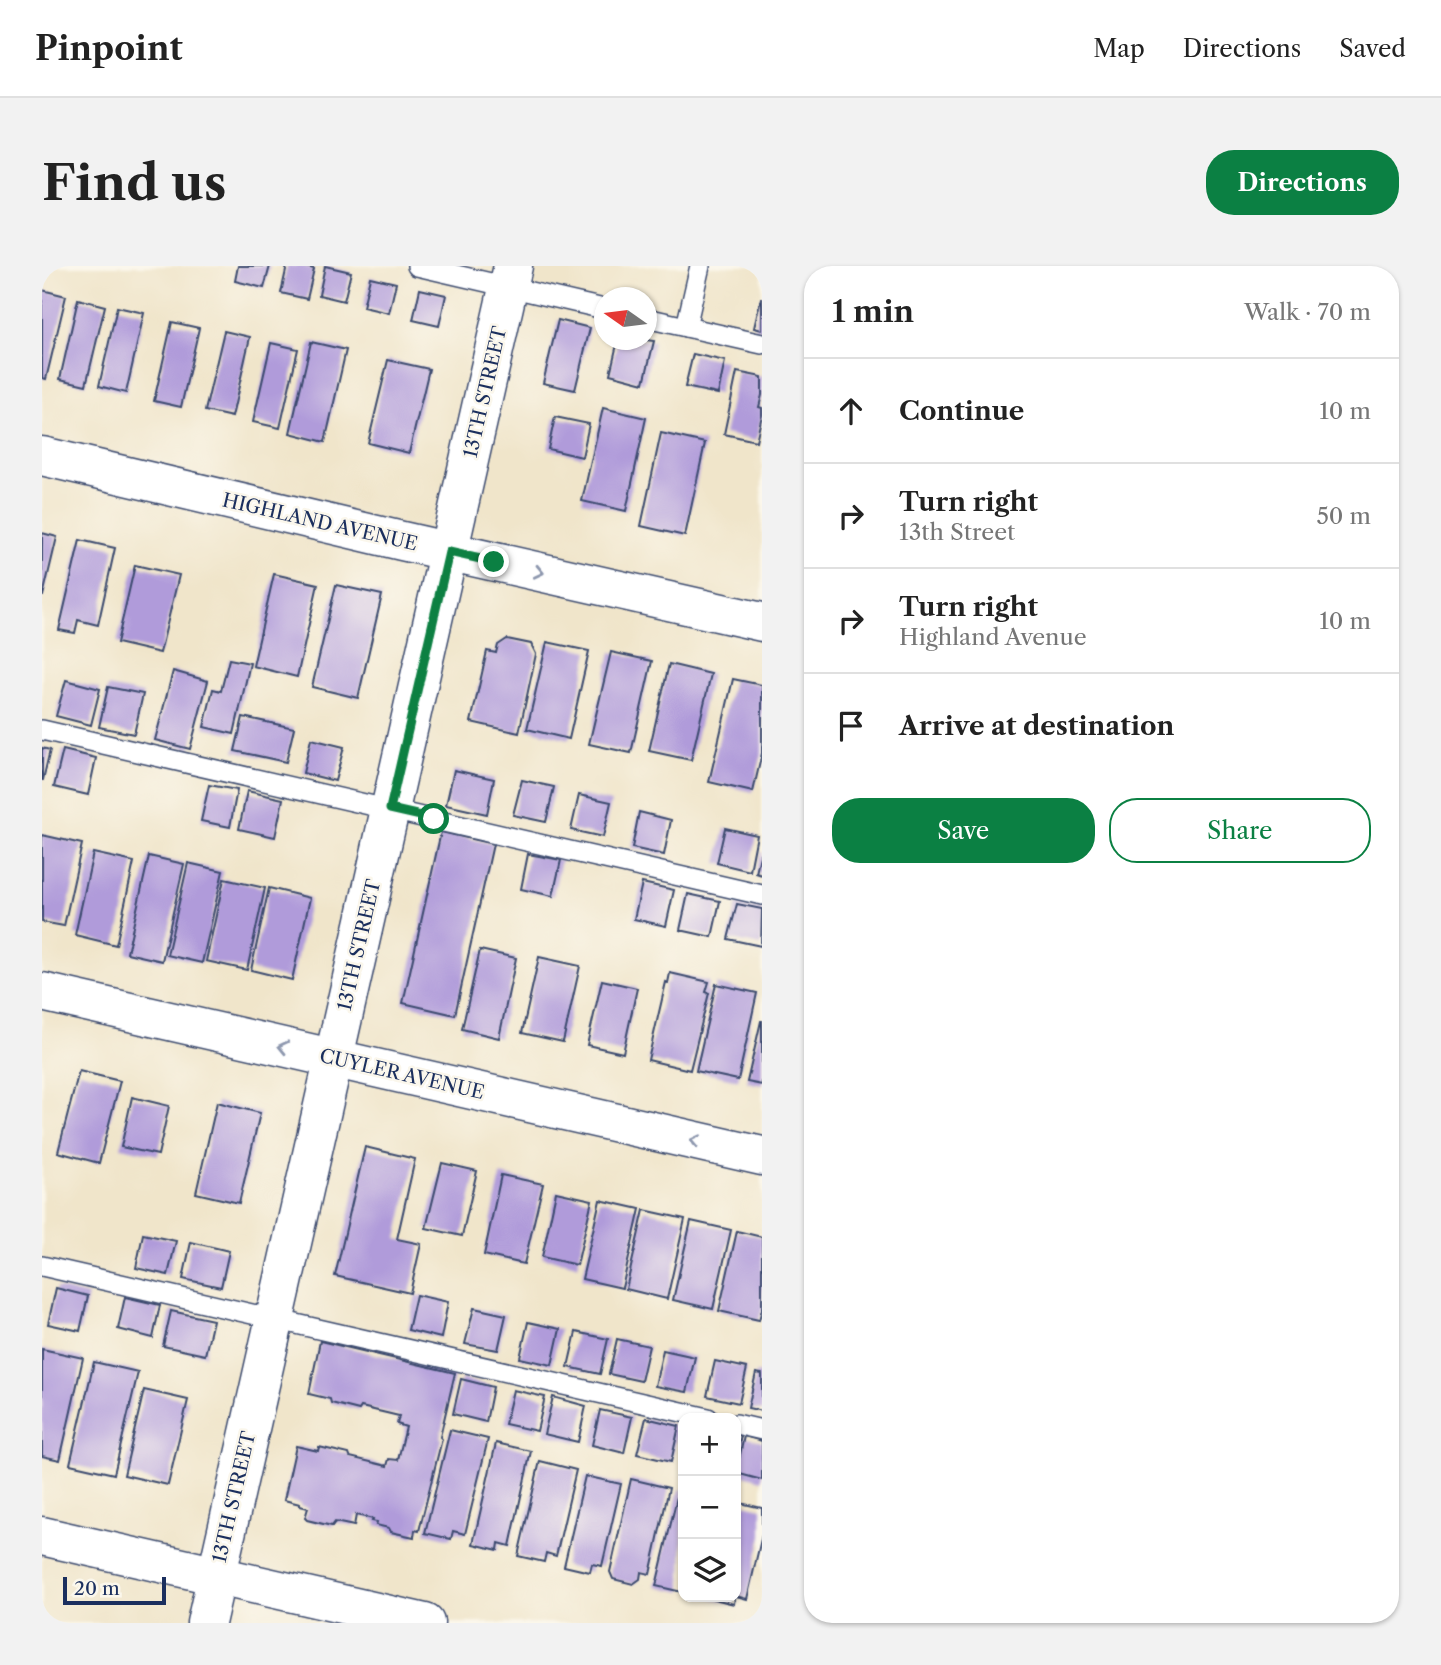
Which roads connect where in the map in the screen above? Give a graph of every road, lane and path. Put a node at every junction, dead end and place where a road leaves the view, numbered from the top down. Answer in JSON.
{"nodes":[{"id":1,"x":417,"y":266,"type":"edge"},
{"id":2,"x":700,"y":266,"type":"edge"},
{"id":3,"x":511,"y":276,"type":"edge"},
{"id":4,"x":594,"y":305,"type":"edge"},
{"id":5,"x":657,"y":320,"type":"edge"},
{"id":6,"x":686,"y":327,"type":"junction"},
{"id":7,"x":762,"y":345,"type":"edge"},
{"id":8,"x":42,"y":456,"type":"edge"},
{"id":9,"x":449,"y":552,"type":"junction"},
{"id":10,"x":762,"y":622,"type":"edge"},
{"id":11,"x":42,"y":730,"type":"edge"},
{"id":12,"x":390,"y":809,"type":"junction"},
{"id":13,"x":762,"y":894,"type":"edge"},
{"id":14,"x":42,"y":992,"type":"edge"},
{"id":15,"x":334,"y":1059,"type":"junction"},
{"id":16,"x":762,"y":1156,"type":"edge"},
{"id":17,"x":42,"y":1266,"type":"edge"},
{"id":18,"x":275,"y":1320,"type":"junction"},
{"id":19,"x":686,"y":1413,"type":"edge"},
{"id":20,"x":741,"y":1425,"type":"edge"},
{"id":21,"x":762,"y":1430,"type":"edge"},
{"id":22,"x":42,"y":1536,"type":"edge"},
{"id":23,"x":216,"y":1576,"type":"junction"},
{"id":24,"x":205,"y":1623,"type":"edge"},
{"id":25,"x":425,"y":1623,"type":"edge"}],
"edges":[{"from":1,"to":3,"type":"lane"},
{"from":2,"to":6,"type":"lane"},
{"from":3,"to":4,"type":"lane"},
{"from":3,"to":9,"type":"street","name":"13TH STREET"},
{"from":5,"to":6,"type":"lane"},
{"from":6,"to":7,"type":"lane"},
{"from":8,"to":9,"type":"street","name":"HIGHLAND AVENUE"},
{"from":9,"to":10,"type":"street","name":"HIGHLAND AVENUE","one_way":true},
{"from":9,"to":12,"type":"street","name":"13TH STREET"},
{"from":11,"to":12,"type":"lane"},
{"from":12,"to":13,"type":"lane"},
{"from":12,"to":15,"type":"street","name":"13TH STREET"},
{"from":15,"to":14,"type":"street","name":"CUYLER AVENUE","one_way":true},
{"from":16,"to":15,"type":"street","name":"CUYLER AVENUE","one_way":true},
{"from":15,"to":18,"type":"street","name":"13TH STREET"},
{"from":17,"to":18,"type":"lane"},
{"from":18,"to":19,"type":"lane"},
{"from":18,"to":23,"type":"street","name":"13TH STREET"},
{"from":20,"to":21,"type":"lane"},
{"from":22,"to":23,"type":"street"},
{"from":23,"to":24,"type":"street","name":"13TH STREET"},
{"from":23,"to":25,"type":"street"}]}
